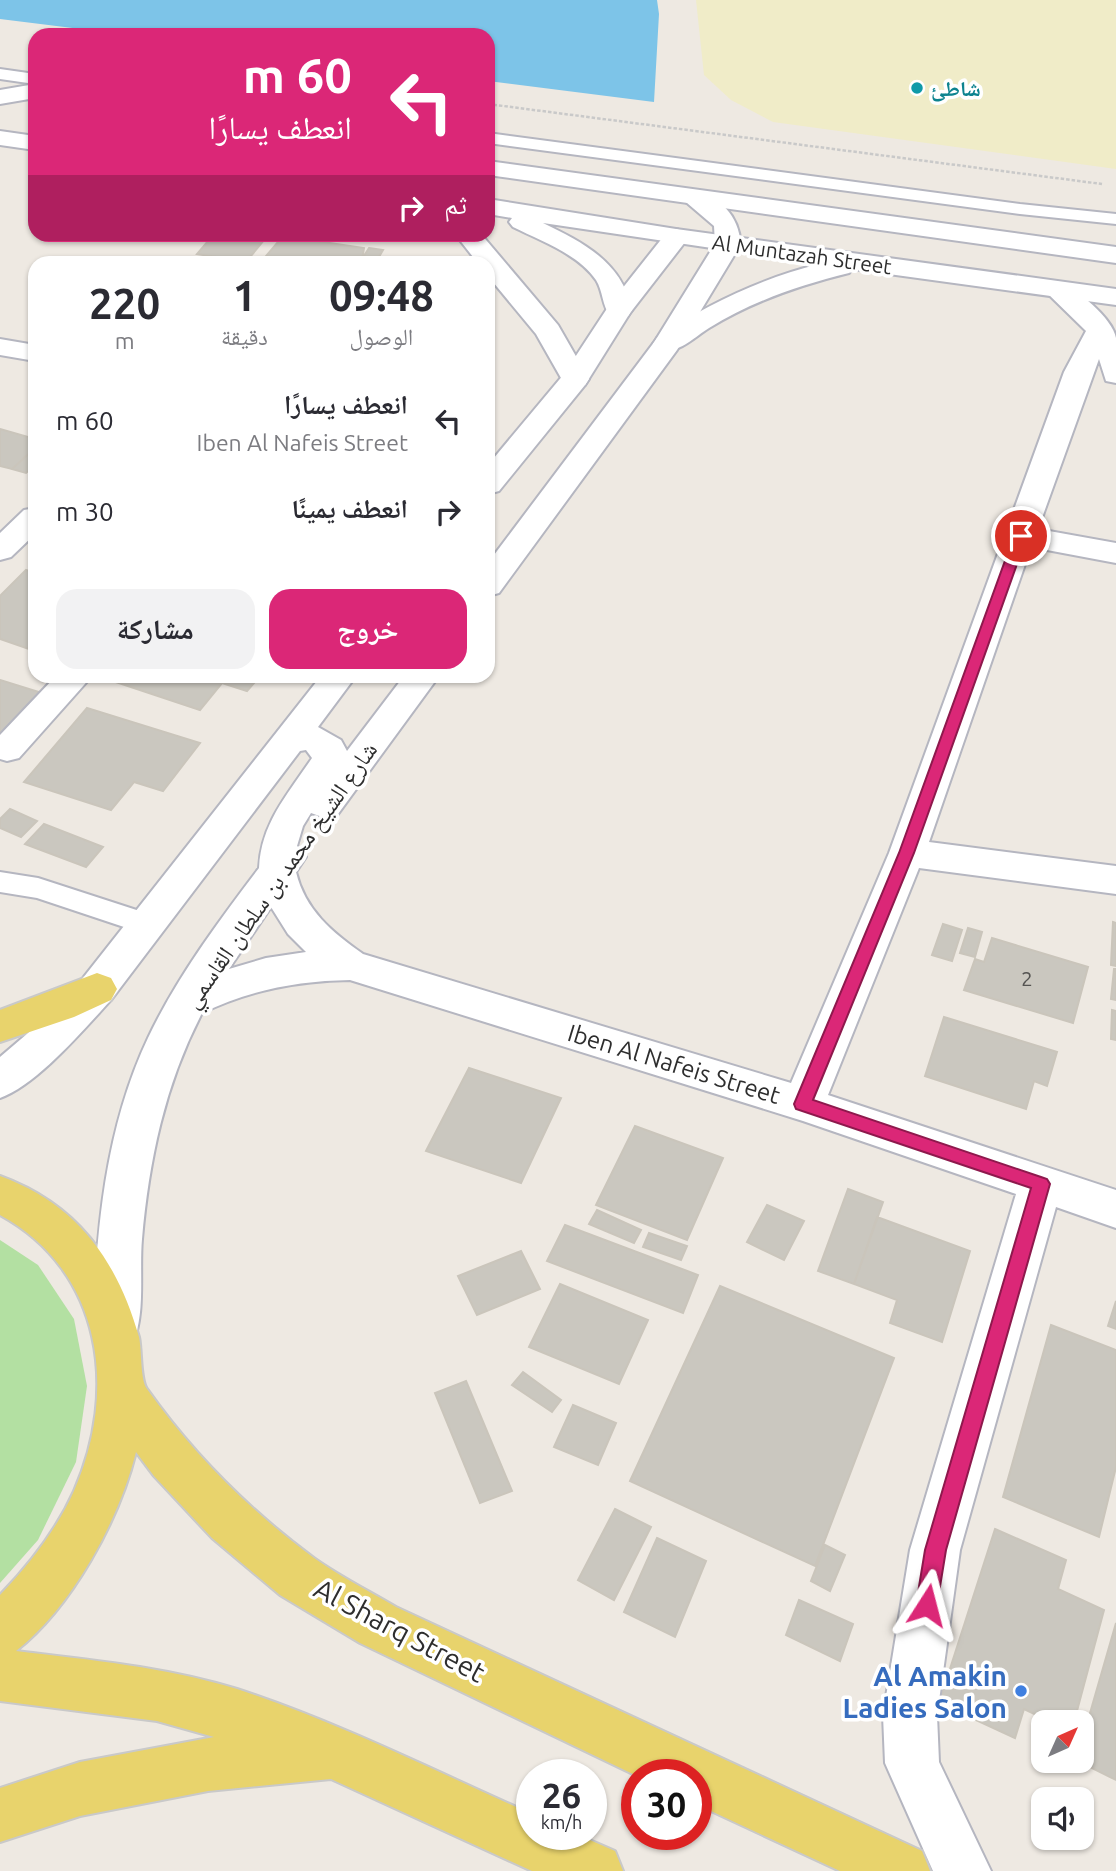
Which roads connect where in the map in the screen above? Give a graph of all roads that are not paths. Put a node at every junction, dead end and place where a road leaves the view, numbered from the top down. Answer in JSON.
{"nodes":[{"id":1,"x":0,"y":74,"type":"edge"},
{"id":2,"x":28,"y":78,"type":"edge"},
{"id":3,"x":28,"y":92,"type":"edge"},
{"id":4,"x":0,"y":97,"type":"edge"},
{"id":5,"x":0,"y":110,"type":"edge"},
{"id":6,"x":28,"y":113,"type":"edge"},
{"id":7,"x":0,"y":138,"type":"edge"},
{"id":8,"x":495,"y":139,"type":"edge"},
{"id":9,"x":28,"y":142,"type":"edge"},
{"id":10,"x":495,"y":169,"type":"edge"},
{"id":11,"x":679,"y":195,"type":"junction"},
{"id":12,"x":495,"y":201,"type":"edge"},
{"id":13,"x":495,"y":202,"type":"edge"},
{"id":14,"x":495,"y":204,"type":"edge"},
{"id":15,"x":1116,"y":219,"type":"edge"},
{"id":16,"x":727,"y":234,"type":"junction"},
{"id":17,"x":676,"y":237,"type":"junction"},
{"id":18,"x":474,"y":242,"type":"edge"},
{"id":19,"x":1116,"y":255,"type":"edge"},
{"id":20,"x":485,"y":256,"type":"edge"},
{"id":21,"x":862,"y":262,"type":"junction"},
{"id":22,"x":495,"y":268,"type":"edge"},
{"id":23,"x":1116,"y":274,"type":"edge"},
{"id":24,"x":1057,"y":290,"type":"junction"},
{"id":25,"x":1116,"y":297,"type":"edge"},
{"id":26,"x":619,"y":310,"type":"junction"},
{"id":27,"x":1099,"y":331,"type":"junction"},
{"id":28,"x":667,"y":344,"type":"junction"},
{"id":29,"x":0,"y":347,"type":"edge"},
{"id":30,"x":28,"y":352,"type":"edge"},
{"id":31,"x":1116,"y":375,"type":"edge"},
{"id":32,"x":575,"y":379,"type":"junction"},
{"id":33,"x":495,"y":476,"type":"edge"},
{"id":34,"x":28,"y":524,"type":"edge"},
{"id":35,"x":1021,"y":536,"type":"junction"},
{"id":36,"x":0,"y":550,"type":"edge"},
{"id":37,"x":1116,"y":553,"type":"edge"},
{"id":38,"x":495,"y":577,"type":"edge"},
{"id":39,"x":68,"y":683,"type":"edge"},
{"id":40,"x":333,"y":683,"type":"edge"},
{"id":41,"x":417,"y":683,"type":"edge"},
{"id":42,"x":289,"y":740,"type":"junction"},
{"id":43,"x":7,"y":749,"type":"dead end"},
{"id":44,"x":907,"y":853,"type":"junction"},
{"id":45,"x":278,"y":870,"type":"junction"},
{"id":46,"x":1116,"y":880,"type":"edge"},
{"id":47,"x":0,"y":882,"type":"edge"},
{"id":48,"x":148,"y":924,"type":"junction"},
{"id":49,"x":350,"y":965,"type":"junction"},
{"id":50,"x":97,"y":989,"type":"junction"},
{"id":51,"x":187,"y":1002,"type":"junction"},
{"id":52,"x":0,"y":1026,"type":"edge"},
{"id":53,"x":0,"y":1081,"type":"edge"},
{"id":54,"x":803,"y":1104,"type":"junction"},
{"id":55,"x":1041,"y":1184,"type":"junction"},
{"id":56,"x":0,"y":1195,"type":"edge"},
{"id":57,"x":1116,"y":1209,"type":"edge"},
{"id":58,"x":116,"y":1330,"type":"junction"},
{"id":59,"x":123,"y":1395,"type":"junction"},
{"id":60,"x":0,"y":1632,"type":"edge"},
{"id":61,"x":0,"y":1675,"type":"edge"},
{"id":62,"x":336,"y":1754,"type":"junction"},
{"id":63,"x":661,"y":1759,"type":"edge"},
{"id":64,"x":712,"y":1783,"type":"edge"},
{"id":65,"x":0,"y":1815,"type":"edge"},
{"id":66,"x":595,"y":1871,"type":"edge"},
{"id":67,"x":902,"y":1871,"type":"edge"},
{"id":68,"x":963,"y":1871,"type":"edge"}],
"edges":[{"from":1,"to":2,"type":"lane"},
{"from":3,"to":4,"type":"street"},
{"from":5,"to":6,"type":"street"},
{"from":7,"to":9,"type":"street"},
{"from":8,"to":15,"type":"lane"},
{"from":10,"to":11,"type":"street","name":"Al Muntazah Street"},
{"from":11,"to":12,"type":"street"},
{"from":11,"to":16,"type":"street"},
{"from":11,"to":19,"type":"street","name":"Al Muntazah Street"},
{"from":13,"to":17,"type":"street","name":"Al Muntazah Street"},
{"from":14,"to":26,"type":"street"},
{"from":16,"to":17,"type":"street","name":"Al Muntazah Street"},
{"from":16,"to":21,"type":"street","name":"Al Muntazah Street"},
{"from":16,"to":23,"type":"street"},
{"from":16,"to":28,"type":"street"},
{"from":17,"to":26,"type":"street"},
{"from":18,"to":20,"type":"street"},
{"from":21,"to":24,"type":"street","name":"Al Muntazah Street"},
{"from":21,"to":28,"type":"street"},
{"from":22,"to":32,"type":"street"},
{"from":24,"to":25,"type":"street","name":"Al Muntazah Street"},
{"from":24,"to":27,"type":"street"},
{"from":26,"to":32,"type":"street"},
{"from":27,"to":31,"type":"street"},
{"from":27,"to":35,"type":"street"},
{"from":28,"to":38,"type":"street"},
{"from":29,"to":30,"type":"street"},
{"from":32,"to":33,"type":"street"},
{"from":34,"to":36,"type":"street"},
{"from":35,"to":37,"type":"street"},
{"from":35,"to":44,"type":"street"},
{"from":39,"to":43,"type":"street"},
{"from":40,"to":42,"type":"street"},
{"from":41,"to":45,"type":"street","name":"شارع الشيخ محمد بن سلطان القاسمي"},
{"from":42,"to":45,"type":"street"},
{"from":42,"to":48,"type":"street"},
{"from":44,"to":46,"type":"street"},
{"from":44,"to":54,"type":"street"},
{"from":45,"to":49,"type":"street","name":"Iben Al Nafeis Street"},
{"from":45,"to":51,"type":"street","name":"شارع الشيخ محمد بن سلطان القاسمي"},
{"from":47,"to":48,"type":"lane"},
{"from":48,"to":50,"type":"street"},
{"from":49,"to":51,"type":"street","name":"Iben Al Nafeis Street"},
{"from":49,"to":54,"type":"street","name":"Iben Al Nafeis Street"},
{"from":50,"to":52,"type":"main road"},
{"from":50,"to":53,"type":"street"},
{"from":51,"to":58,"type":"street","name":"شارع الشيخ محمد بن سلطان القاسمي"},
{"from":54,"to":55,"type":"street","name":"Iben Al Nafeis Street"},
{"from":55,"to":57,"type":"street","name":"Iben Al Nafeis Street"},
{"from":55,"to":68,"type":"street"},
{"from":56,"to":58,"type":"main road"},
{"from":58,"to":59,"type":"main road"},
{"from":59,"to":60,"type":"main road"},
{"from":59,"to":63,"type":"main road","name":"Al Sharq Street"},
{"from":61,"to":62,"type":"main road"},
{"from":62,"to":65,"type":"main road"},
{"from":62,"to":66,"type":"main road"},
{"from":64,"to":67,"type":"main road","name":"Al Sharq Street"}]}
